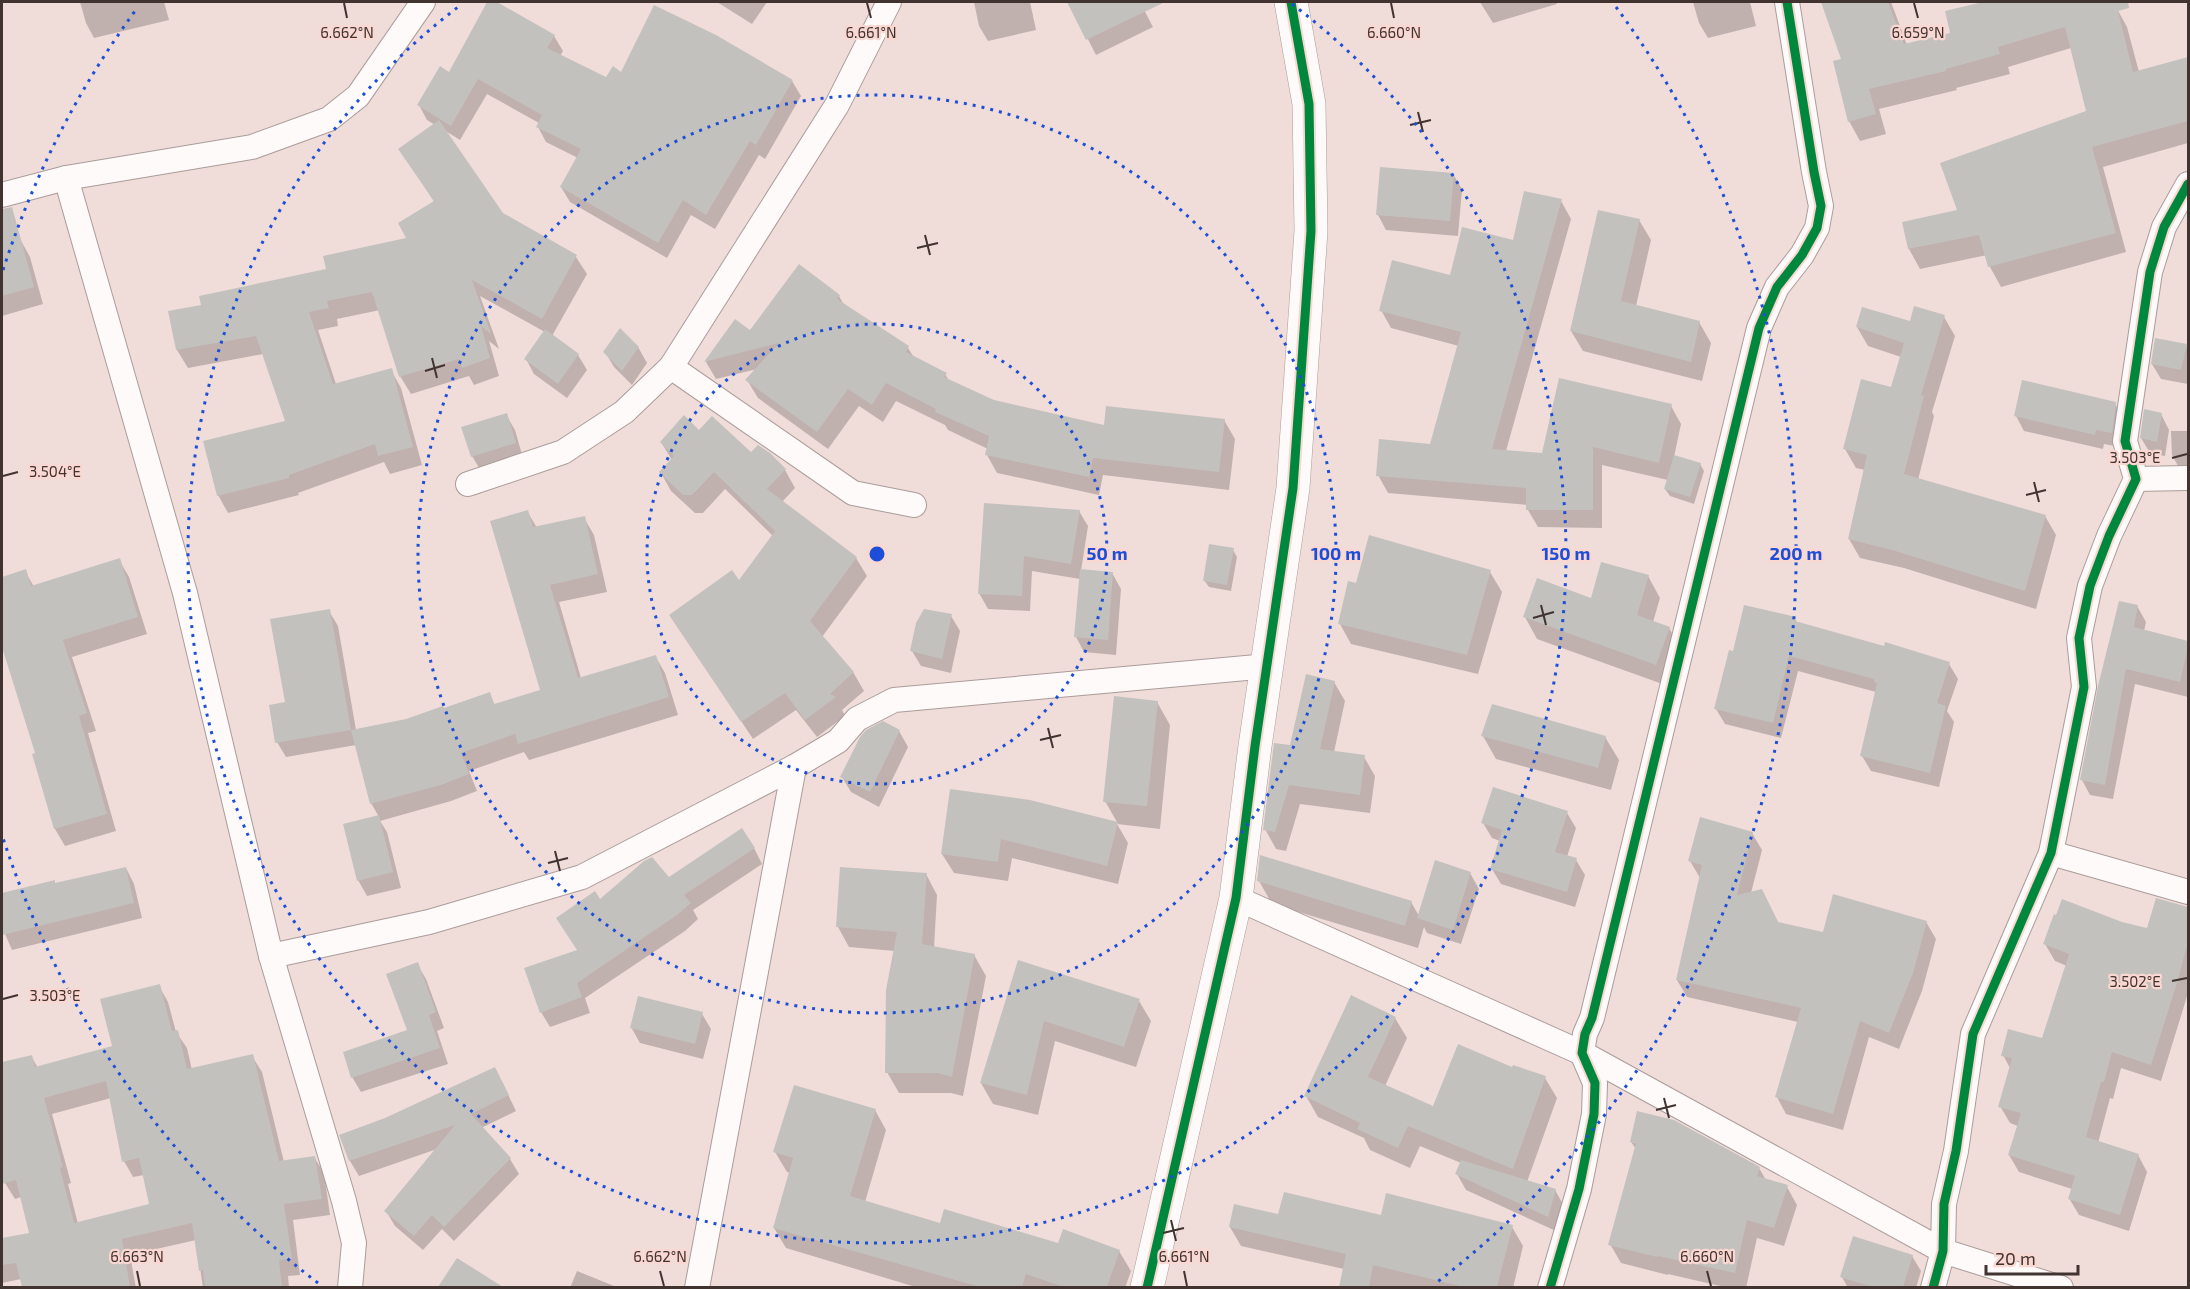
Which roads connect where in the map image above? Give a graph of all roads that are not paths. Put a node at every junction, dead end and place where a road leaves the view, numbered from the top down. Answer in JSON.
{"nodes":[{"id":1,"x":423,"y":2,"type":"edge"},
{"id":2,"x":889,"y":2,"type":"edge"},
{"id":3,"x":1291,"y":2,"type":"edge"},
{"id":4,"x":1787,"y":2,"type":"edge"},
{"id":5,"x":66,"y":178,"type":"junction"},
{"id":6,"x":2188,"y":184,"type":"edge"},
{"id":7,"x":2,"y":195,"type":"edge"},
{"id":8,"x":671,"y":367,"type":"junction"},
{"id":9,"x":2188,"y":478,"type":"edge"},
{"id":10,"x":2136,"y":479,"type":"junction"},
{"id":11,"x":468,"y":484,"type":"dead end"},
{"id":12,"x":914,"y":505,"type":"dead end"},
{"id":13,"x":1268,"y":666,"type":"junction"},
{"id":14,"x":794,"y":767,"type":"junction"},
{"id":15,"x":2051,"y":853,"type":"junction"},
{"id":16,"x":2188,"y":892,"type":"edge"},
{"id":17,"x":1236,"y":898,"type":"junction"},
{"id":18,"x":271,"y":956,"type":"junction"},
{"id":19,"x":1582,"y":1053,"type":"junction"},
{"id":20,"x":1943,"y":1251,"type":"junction"},
{"id":21,"x":350,"y":1287,"type":"edge"},
{"id":22,"x":697,"y":1287,"type":"edge"},
{"id":23,"x":1147,"y":1287,"type":"edge"},
{"id":24,"x":1550,"y":1287,"type":"edge"},
{"id":25,"x":1934,"y":1287,"type":"edge"},
{"id":26,"x":2061,"y":1287,"type":"edge"}],
"edges":[{"from":1,"to":5,"type":"street"},
{"from":2,"to":8,"type":"street"},
{"from":3,"to":13,"type":"street"},
{"from":4,"to":19,"type":"street"},
{"from":5,"to":7,"type":"street"},
{"from":5,"to":18,"type":"street"},
{"from":6,"to":10,"type":"street"},
{"from":8,"to":11,"type":"street"},
{"from":8,"to":12,"type":"street"},
{"from":9,"to":10,"type":"street"},
{"from":10,"to":15,"type":"street"},
{"from":13,"to":14,"type":"street"},
{"from":13,"to":17,"type":"street"},
{"from":14,"to":18,"type":"street"},
{"from":14,"to":22,"type":"street"},
{"from":15,"to":16,"type":"street"},
{"from":15,"to":20,"type":"street"},
{"from":17,"to":19,"type":"street"},
{"from":17,"to":23,"type":"street"},
{"from":18,"to":21,"type":"street"},
{"from":19,"to":20,"type":"street"},
{"from":19,"to":24,"type":"street"},
{"from":20,"to":25,"type":"street"},
{"from":20,"to":26,"type":"street"}]}
